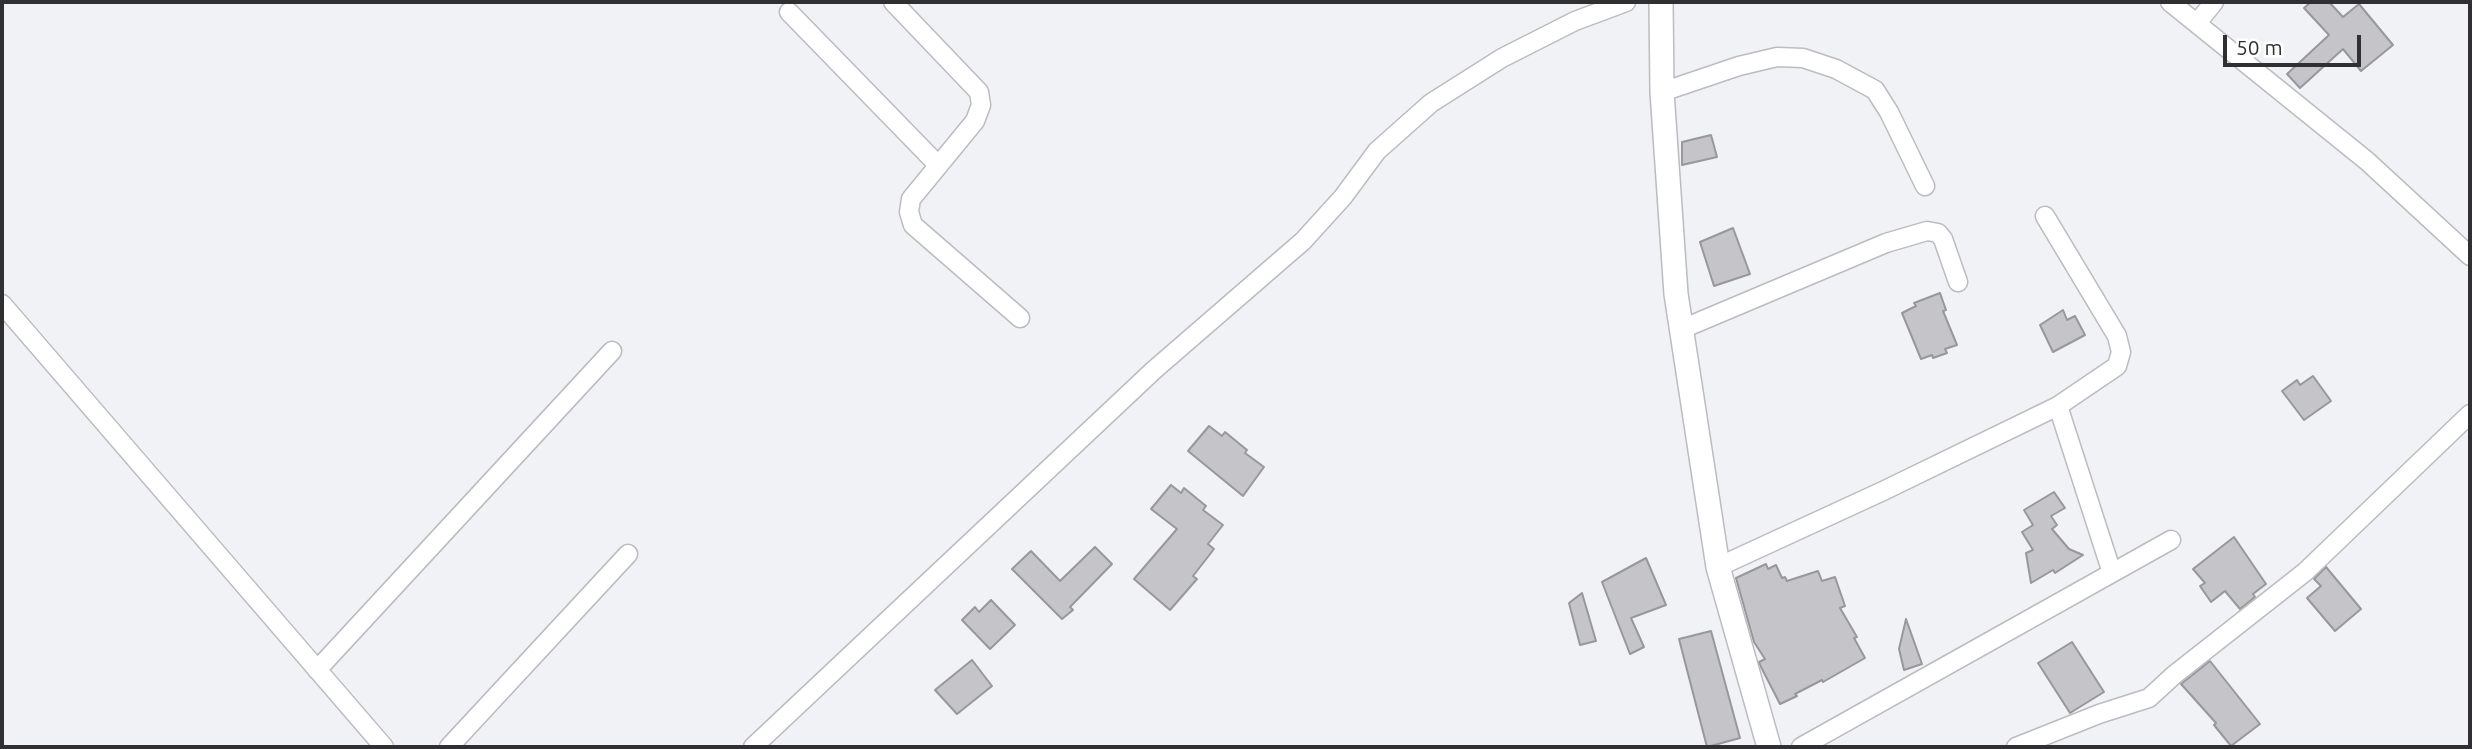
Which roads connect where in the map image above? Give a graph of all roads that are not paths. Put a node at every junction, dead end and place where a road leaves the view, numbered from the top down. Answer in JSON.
{"nodes":[{"id":1,"x":893,"y":2,"type":"edge"},
{"id":2,"x":1626,"y":2,"type":"edge"},
{"id":3,"x":1661,"y":2,"type":"edge"},
{"id":4,"x":2170,"y":2,"type":"edge"},
{"id":5,"x":2214,"y":2,"type":"edge"},
{"id":6,"x":789,"y":12,"type":"dead end"},
{"id":7,"x":2197,"y":23,"type":"junction"},
{"id":8,"x":1662,"y":92,"type":"junction"},
{"id":9,"x":938,"y":165,"type":"junction"},
{"id":10,"x":1925,"y":186,"type":"dead end"},
{"id":11,"x":2045,"y":216,"type":"dead end"},
{"id":12,"x":2470,"y":256,"type":"edge"},
{"id":13,"x":1958,"y":282,"type":"dead end"},
{"id":14,"x":2,"y":304,"type":"edge"},
{"id":15,"x":1020,"y":318,"type":"dead end"},
{"id":16,"x":1682,"y":329,"type":"junction"},
{"id":17,"x":612,"y":351,"type":"dead end"},
{"id":18,"x":2058,"y":406,"type":"junction"},
{"id":19,"x":2470,"y":414,"type":"edge"},
{"id":20,"x":2171,"y":540,"type":"dead end"},
{"id":21,"x":628,"y":554,"type":"dead end"},
{"id":22,"x":1718,"y":567,"type":"junction"},
{"id":23,"x":2112,"y":573,"type":"junction"},
{"id":24,"x":317,"y":670,"type":"junction"},
{"id":25,"x":384,"y":747,"type":"edge"},
{"id":26,"x":449,"y":747,"type":"edge"},
{"id":27,"x":753,"y":747,"type":"edge"},
{"id":28,"x":1769,"y":747,"type":"edge"},
{"id":29,"x":1801,"y":747,"type":"edge"},
{"id":30,"x":2016,"y":747,"type":"edge"}],
"edges":[{"from":1,"to":9,"type":"street"},
{"from":2,"to":27,"type":"street"},
{"from":3,"to":8,"type":"street"},
{"from":4,"to":7,"type":"street"},
{"from":5,"to":7,"type":"street"},
{"from":6,"to":9,"type":"street"},
{"from":7,"to":12,"type":"street"},
{"from":8,"to":10,"type":"street"},
{"from":8,"to":16,"type":"street"},
{"from":9,"to":15,"type":"street"},
{"from":11,"to":18,"type":"street"},
{"from":13,"to":16,"type":"street"},
{"from":14,"to":24,"type":"street"},
{"from":16,"to":22,"type":"street"},
{"from":17,"to":24,"type":"street"},
{"from":18,"to":22,"type":"street"},
{"from":18,"to":23,"type":"street"},
{"from":19,"to":30,"type":"street"},
{"from":20,"to":23,"type":"street"},
{"from":21,"to":26,"type":"street"},
{"from":22,"to":28,"type":"street"},
{"from":23,"to":29,"type":"street"},
{"from":24,"to":25,"type":"street"}]}
